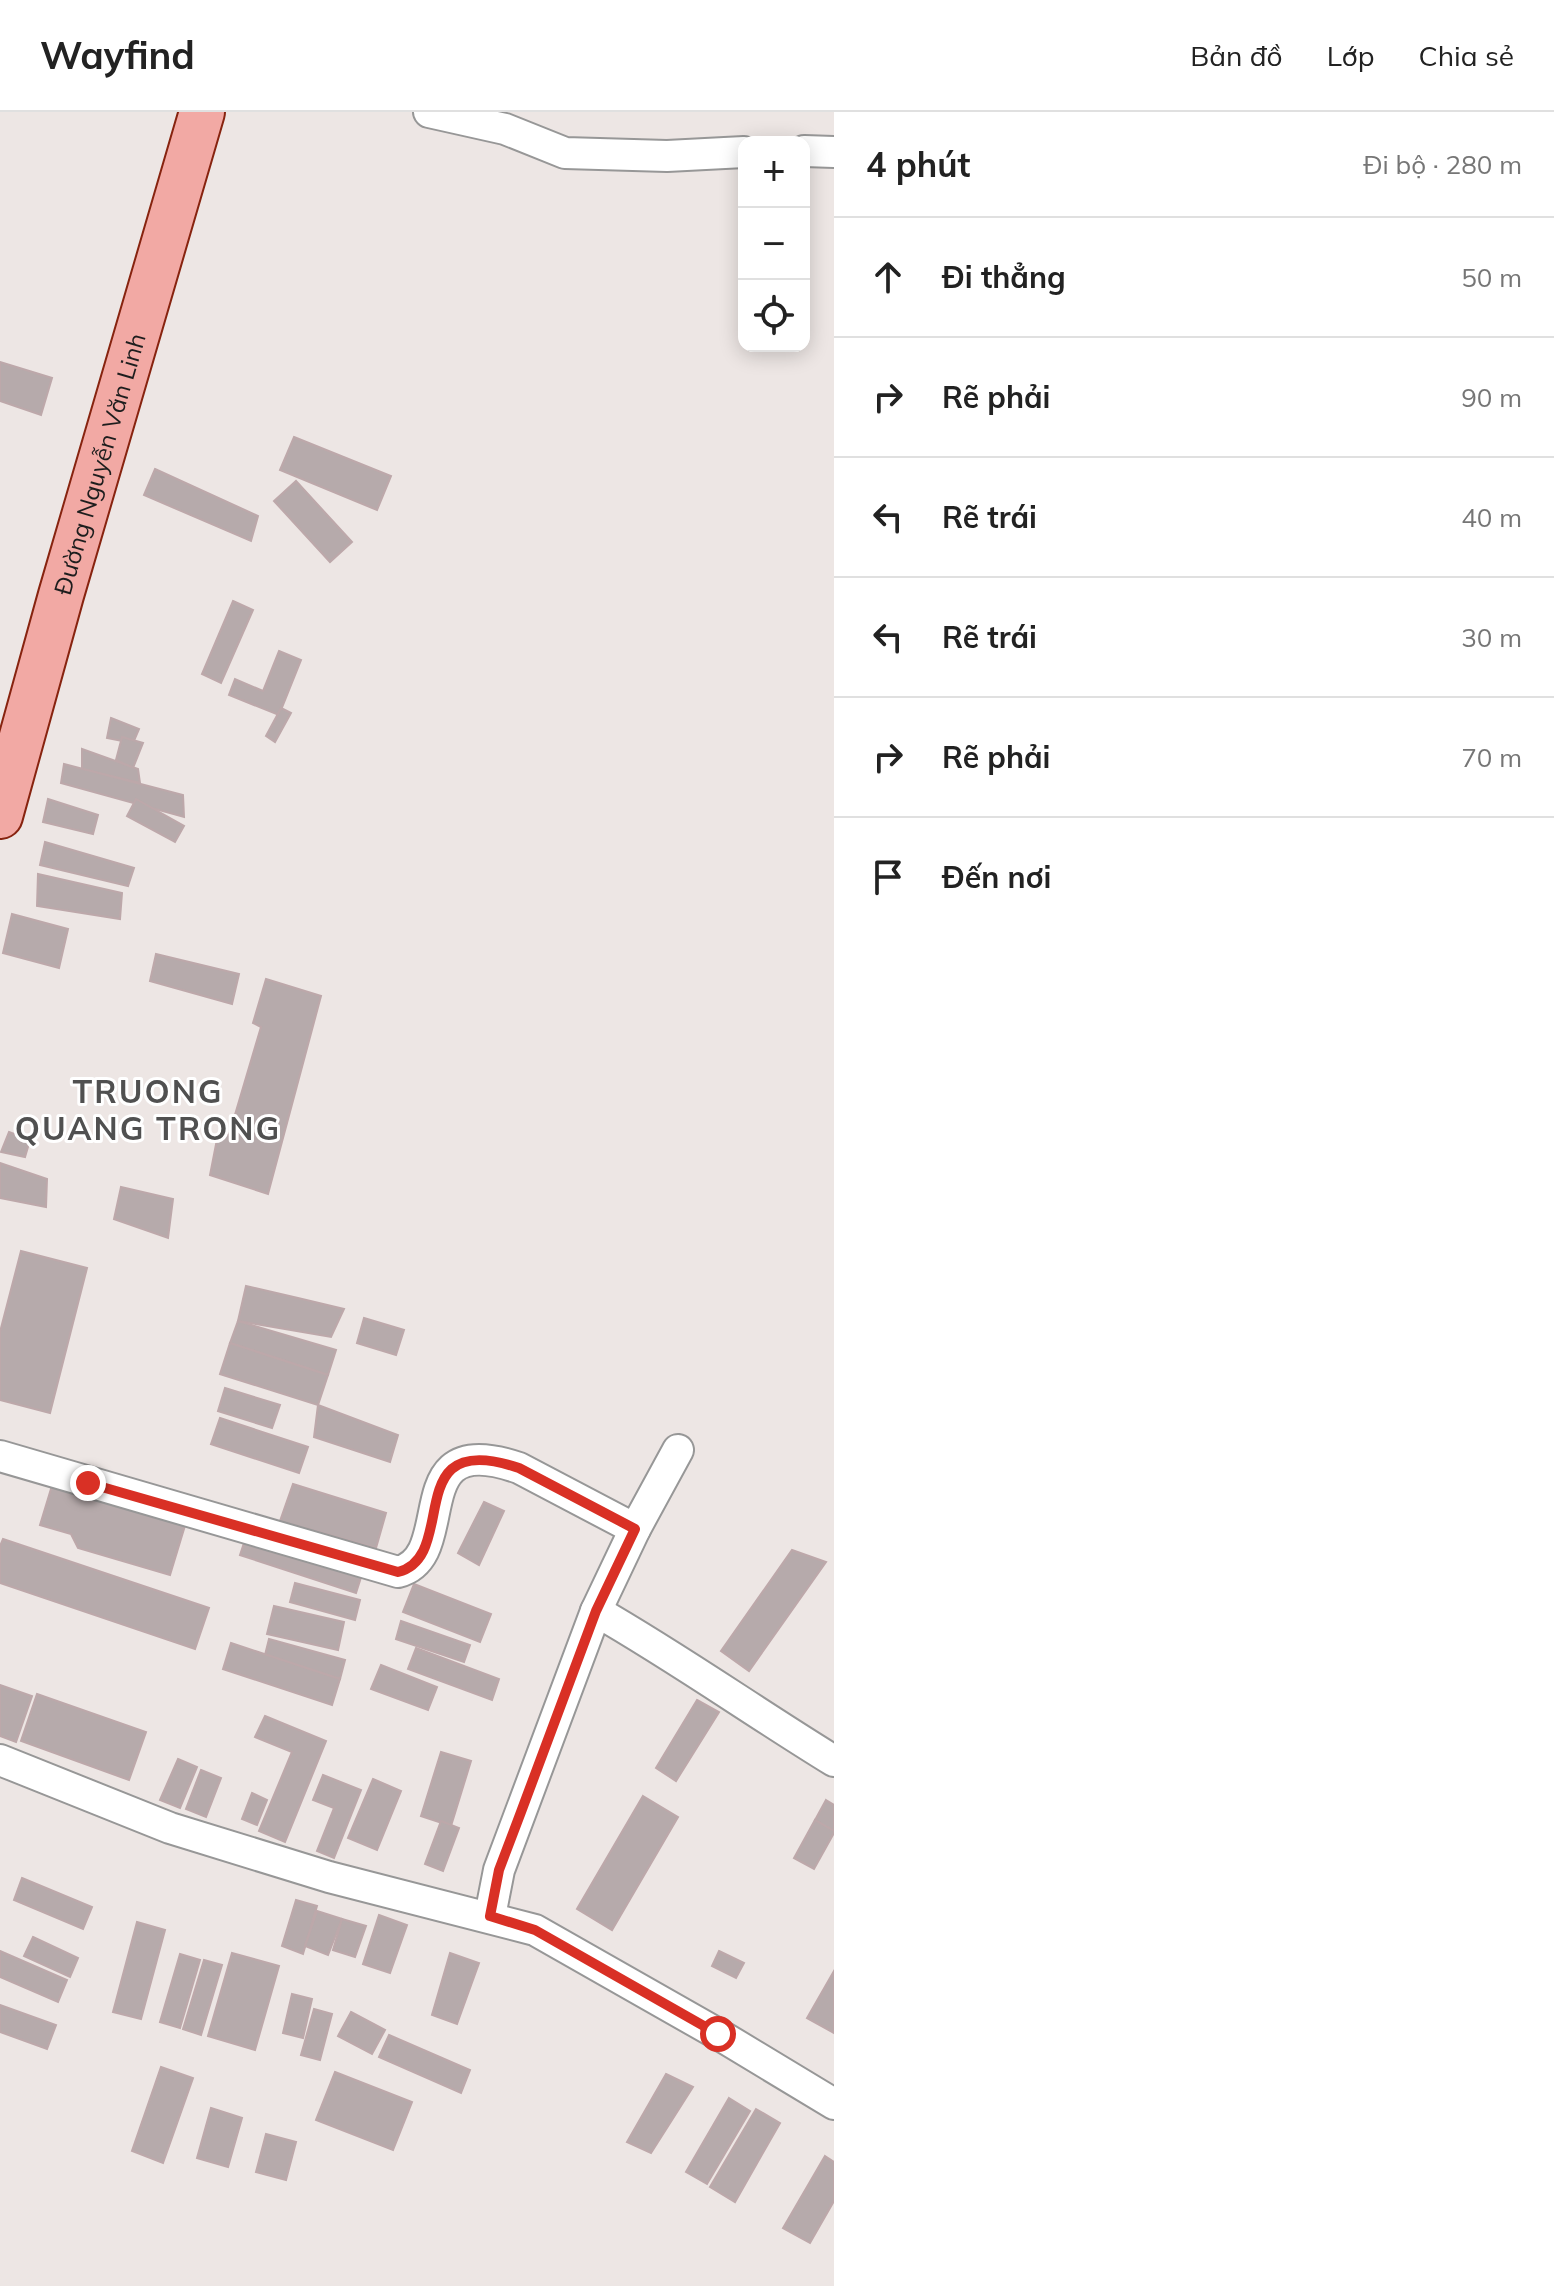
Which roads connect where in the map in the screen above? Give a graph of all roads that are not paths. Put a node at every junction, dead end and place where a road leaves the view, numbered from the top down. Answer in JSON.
{"nodes":[{"id":1,"x":202,"y":112,"type":"edge"},
{"id":2,"x":429,"y":112,"type":"edge"},
{"id":3,"x":507,"y":121,"type":"edge"},
{"id":4,"x":810,"y":151,"type":"edge"},
{"id":5,"x":738,"y":152,"type":"edge"},
{"id":6,"x":834,"y":152,"type":"edge"},
{"id":7,"x":0,"y":816,"type":"edge"},
{"id":8,"x":678,"y":1450,"type":"dead end"},
{"id":9,"x":0,"y":1456,"type":"edge"},
{"id":10,"x":635,"y":1529,"type":"junction"},
{"id":11,"x":596,"y":1611,"type":"junction"},
{"id":12,"x":0,"y":1760,"type":"edge"},
{"id":13,"x":834,"y":1761,"type":"edge"},
{"id":14,"x":490,"y":1916,"type":"junction"},
{"id":15,"x":834,"y":2104,"type":"edge"}],
"edges":[{"from":1,"to":7,"type":"main road","name":"Đường Nguyễn Văn Linh"},
{"from":2,"to":3,"type":"street"},
{"from":3,"to":5,"type":"street"},
{"from":4,"to":6,"type":"street"},
{"from":8,"to":10,"type":"street"},
{"from":9,"to":10,"type":"street"},
{"from":10,"to":11,"type":"street"},
{"from":11,"to":13,"type":"street"},
{"from":11,"to":14,"type":"street"},
{"from":12,"to":14,"type":"street"},
{"from":14,"to":15,"type":"street"}]}
